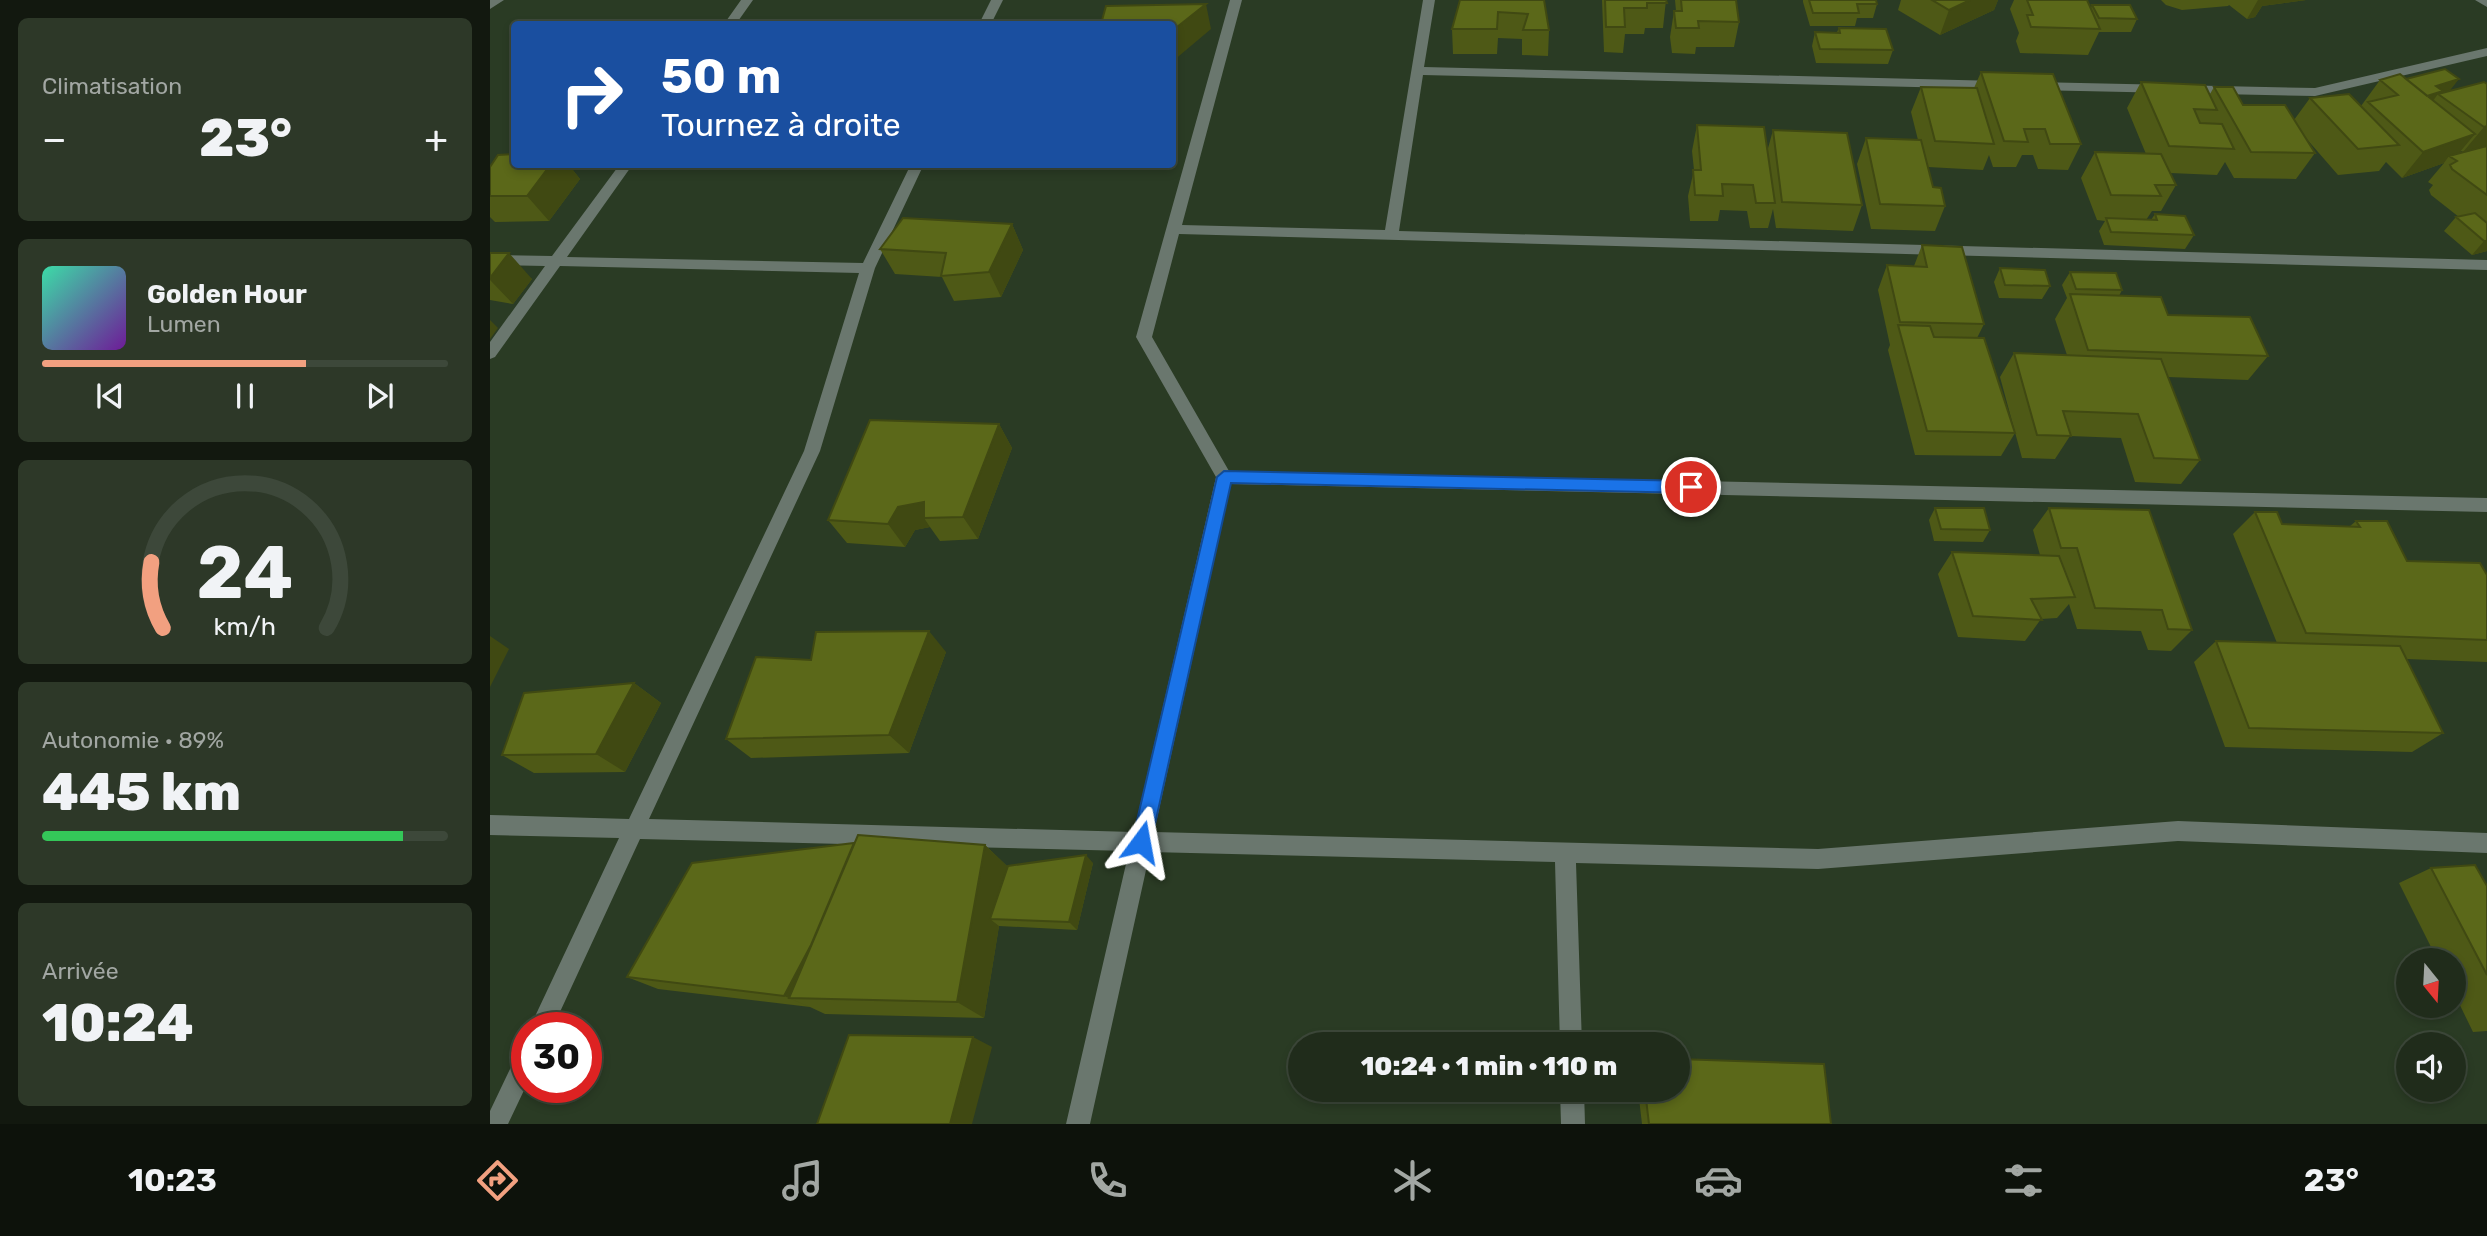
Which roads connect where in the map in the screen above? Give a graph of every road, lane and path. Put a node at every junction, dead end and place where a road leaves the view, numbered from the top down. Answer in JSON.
{"nodes":[{"id":1,"x":498,"y":0,"type":"edge"},
{"id":2,"x":747,"y":0,"type":"edge"},
{"id":3,"x":997,"y":0,"type":"edge"},
{"id":4,"x":1236,"y":0,"type":"edge"},
{"id":5,"x":1429,"y":0,"type":"edge"},
{"id":6,"x":2481,"y":0,"type":"edge"},
{"id":7,"x":2487,"y":4,"type":"edge"},
{"id":8,"x":490,"y":6,"type":"edge"},
{"id":9,"x":732,"y":21,"type":"edge"},
{"id":10,"x":986,"y":21,"type":"edge"},
{"id":11,"x":2487,"y":52,"type":"edge"},
{"id":12,"x":1418,"y":71,"type":"junction"},
{"id":13,"x":2011,"y":85,"type":"edge"},
{"id":14,"x":2025,"y":85,"type":"edge"},
{"id":15,"x":624,"y":168,"type":"edge"},
{"id":16,"x":916,"y":168,"type":"edge"},
{"id":17,"x":1173,"y":229,"type":"junction"},
{"id":18,"x":1391,"y":235,"type":"junction"},
{"id":19,"x":490,"y":260,"type":"edge"},
{"id":20,"x":556,"y":262,"type":"junction"},
{"id":21,"x":2487,"y":265,"type":"edge"},
{"id":22,"x":868,"y":268,"type":"junction"},
{"id":23,"x":490,"y":353,"type":"edge"},
{"id":24,"x":1224,"y":477,"type":"junction"},
{"id":25,"x":2487,"y":505,"type":"edge"},
{"id":26,"x":490,"y":825,"type":"edge"},
{"id":27,"x":634,"y":829,"type":"junction"},
{"id":28,"x":1141,"y":842,"type":"junction"},
{"id":29,"x":2487,"y":843,"type":"edge"},
{"id":30,"x":1565,"y":853,"type":"junction"},
{"id":31,"x":548,"y":1012,"type":"edge"},
{"id":32,"x":1571,"y":1032,"type":"edge"},
{"id":33,"x":511,"y":1092,"type":"edge"},
{"id":34,"x":1572,"y":1102,"type":"edge"},
{"id":35,"x":496,"y":1124,"type":"edge"},
{"id":36,"x":1077,"y":1124,"type":"edge"},
{"id":37,"x":1573,"y":1124,"type":"edge"}],
"edges":[{"from":1,"to":8,"type":"street"},
{"from":2,"to":9,"type":"street"},
{"from":3,"to":10,"type":"street"},
{"from":4,"to":17,"type":"street"},
{"from":5,"to":12,"type":"street"},
{"from":6,"to":7,"type":"street"},
{"from":11,"to":14,"type":"street"},
{"from":12,"to":13,"type":"street"},
{"from":12,"to":18,"type":"street"},
{"from":15,"to":20,"type":"street"},
{"from":16,"to":22,"type":"street"},
{"from":17,"to":18,"type":"street"},
{"from":17,"to":24,"type":"street"},
{"from":18,"to":21,"type":"street"},
{"from":19,"to":20,"type":"street"},
{"from":20,"to":22,"type":"street"},
{"from":20,"to":23,"type":"street"},
{"from":22,"to":27,"type":"street"},
{"from":24,"to":25,"type":"street"},
{"from":24,"to":28,"type":"street"},
{"from":26,"to":27,"type":"street"},
{"from":27,"to":28,"type":"street"},
{"from":27,"to":31,"type":"street"},
{"from":28,"to":30,"type":"street"},
{"from":28,"to":36,"type":"street"},
{"from":29,"to":30,"type":"street"},
{"from":30,"to":32,"type":"street"},
{"from":33,"to":35,"type":"street"},
{"from":34,"to":37,"type":"street"}]}
